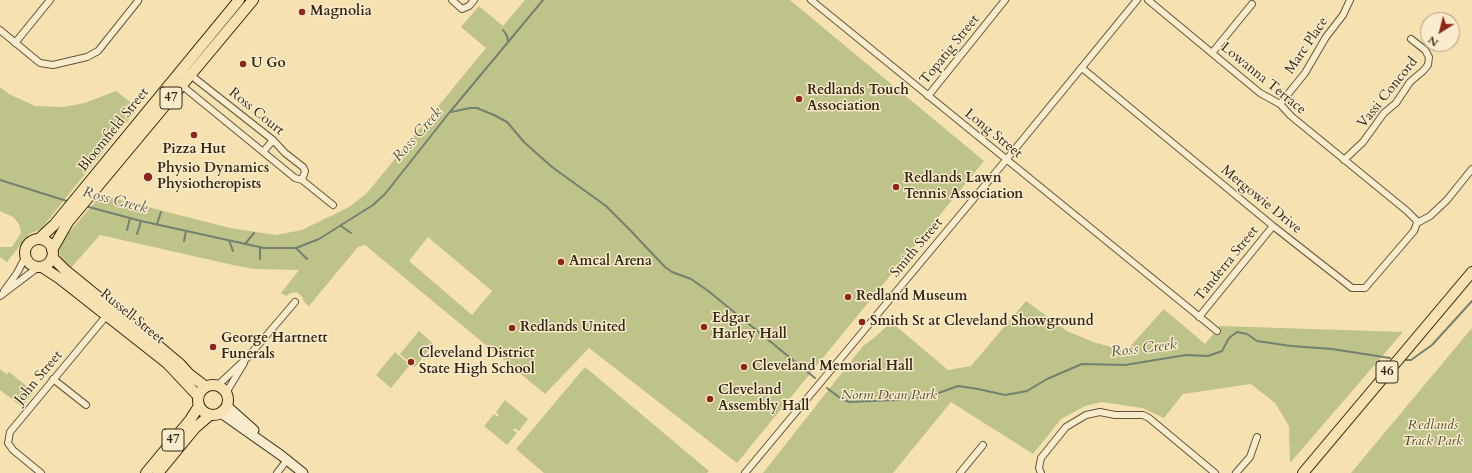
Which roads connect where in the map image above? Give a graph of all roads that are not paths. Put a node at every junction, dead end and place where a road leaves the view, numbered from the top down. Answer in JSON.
{"nodes":[{"id":1,"x":50,"y":0,"type":"edge"},
{"id":2,"x":239,"y":0,"type":"edge"},
{"id":3,"x":253,"y":0,"type":"edge"},
{"id":4,"x":452,"y":0,"type":"edge"},
{"id":5,"x":474,"y":0,"type":"edge"},
{"id":6,"x":811,"y":0,"type":"edge"},
{"id":7,"x":1004,"y":0,"type":"edge"},
{"id":8,"x":1137,"y":0,"type":"edge"},
{"id":9,"x":1148,"y":0,"type":"edge"},
{"id":10,"x":1350,"y":0,"type":"edge"},
{"id":11,"x":138,"y":1,"type":"edge"},
{"id":12,"x":1252,"y":4,"type":"dead end"},
{"id":13,"x":0,"y":30,"type":"edge"},
{"id":14,"x":1411,"y":39,"type":"dead end"},
{"id":15,"x":15,"y":43,"type":"junction"},
{"id":16,"x":1212,"y":53,"type":"junction"},
{"id":17,"x":1082,"y":68,"type":"junction"},
{"id":18,"x":182,"y":69,"type":"junction"},
{"id":19,"x":190,"y":75,"type":"junction"},
{"id":20,"x":178,"y":82,"type":"junction"},
{"id":21,"x":928,"y":96,"type":"junction"},
{"id":22,"x":1280,"y":104,"type":"junction"},
{"id":23,"x":273,"y":140,"type":"junction"},
{"id":24,"x":263,"y":152,"type":"junction"},
{"id":25,"x":1006,"y":160,"type":"junction"},
{"id":26,"x":1344,"y":160,"type":"junction"},
{"id":27,"x":1472,"y":169,"type":"edge"},
{"id":28,"x":302,"y":180,"type":"junction"},
{"id":29,"x":333,"y":206,"type":"dead end"},
{"id":30,"x":71,"y":212,"type":"junction"},
{"id":31,"x":1417,"y":223,"type":"junction"},
{"id":32,"x":1273,"y":226,"type":"junction"},
{"id":33,"x":39,"y":239,"type":"junction"},
{"id":34,"x":52,"y":253,"type":"junction"},
{"id":35,"x":25,"y":258,"type":"junction"},
{"id":36,"x":39,"y":267,"type":"junction"},
{"id":37,"x":1472,"y":272,"type":"edge"},
{"id":38,"x":0,"y":297,"type":"edge"},
{"id":39,"x":295,"y":302,"type":"dead end"},
{"id":40,"x":108,"y":315,"type":"junction"},
{"id":41,"x":1199,"y":317,"type":"junction"},
{"id":42,"x":1217,"y":331,"type":"dead end"},
{"id":43,"x":248,"y":357,"type":"junction"},
{"id":44,"x":53,"y":379,"type":"junction"},
{"id":45,"x":217,"y":386,"type":"junction"},
{"id":46,"x":206,"y":387,"type":"junction"},
{"id":47,"x":226,"y":393,"type":"junction"},
{"id":48,"x":198,"y":396,"type":"junction"},
{"id":49,"x":86,"y":405,"type":"dead end"},
{"id":50,"x":199,"y":406,"type":"junction"},
{"id":51,"x":224,"y":409,"type":"junction"},
{"id":52,"x":210,"y":415,"type":"junction"},
{"id":53,"x":1257,"y":437,"type":"dead end"},
{"id":54,"x":983,"y":445,"type":"dead end"},
{"id":55,"x":285,"y":458,"type":"junction"},
{"id":56,"x":41,"y":473,"type":"edge"},
{"id":57,"x":146,"y":473,"type":"edge"},
{"id":58,"x":158,"y":473,"type":"edge"},
{"id":59,"x":277,"y":473,"type":"edge"},
{"id":60,"x":303,"y":473,"type":"edge"},
{"id":61,"x":745,"y":473,"type":"edge"},
{"id":62,"x":960,"y":473,"type":"edge"},
{"id":63,"x":1041,"y":473,"type":"edge"},
{"id":64,"x":1215,"y":473,"type":"edge"},
{"id":65,"x":1236,"y":473,"type":"edge"},
{"id":66,"x":1303,"y":473,"type":"edge"}],
"edges":[{"from":1,"to":15,"type":"street"},
{"from":2,"to":18,"type":"main road","name":"Bloomfield Street","number":"47"},
{"from":3,"to":19,"type":"main road","name":"Bloomfield Street","number":"47"},
{"from":4,"to":5,"type":"street"},
{"from":6,"to":21,"type":"street","name":"Long Street"},
{"from":7,"to":21,"type":"street","name":"Topatig Street"},
{"from":8,"to":17,"type":"street","name":"Smith Street"},
{"from":9,"to":16,"type":"street","name":"Lowanna Terrace"},
{"from":10,"to":22,"type":"street","name":"Marc Place"},
{"from":11,"to":15,"type":"street"},
{"from":12,"to":16,"type":"street"},
{"from":13,"to":15,"type":"street"},
{"from":14,"to":26,"type":"street","name":"Vassi Concord"},
{"from":16,"to":22,"type":"street","name":"Lowanna Terrace"},
{"from":17,"to":25,"type":"street","name":"Smith Street"},
{"from":17,"to":32,"type":"street","name":"Mergowie Drive"},
{"from":18,"to":19,"type":"street","name":"Ross Court"},
{"from":18,"to":20,"type":"main road","name":"Bloomfield Street","number":"47"},
{"from":19,"to":20,"type":"main road","name":"Bloomfield Street","number":"47"},
{"from":19,"to":23,"type":"street","name":"Ross Court"},
{"from":20,"to":24,"type":"street","name":"Ross Court"},
{"from":20,"to":30,"type":"main road","name":"Bloomfield Street","number":"47"},
{"from":20,"to":30,"type":"main road","name":"Bloomfield Street","number":"47"},
{"from":21,"to":25,"type":"street","name":"Long Street"},
{"from":22,"to":26,"type":"street","name":"Lowanna Terrace"},
{"from":23,"to":24,"type":"street"},
{"from":23,"to":28,"type":"street","name":"Ross Court"},
{"from":24,"to":28,"type":"street","name":"Ross Court"},
{"from":25,"to":41,"type":"street","name":"Long Street"},
{"from":25,"to":61,"type":"street","name":"Smith Street"},
{"from":26,"to":31,"type":"street","name":"Lowanna Terrace"},
{"from":27,"to":31,"type":"street"},
{"from":28,"to":29,"type":"street","name":"Ross Court"},
{"from":30,"to":33,"type":"main road","name":"Bloomfield Street","number":"47"},
{"from":30,"to":34,"type":"main road","name":"Bloomfield Street","number":"47"},
{"from":31,"to":32,"type":"street","name":"Mergowie Drive"},
{"from":32,"to":41,"type":"street","name":"Tanderra Street"},
{"from":33,"to":34,"type":"main road"},
{"from":33,"to":35,"type":"main road","number":"47"},
{"from":34,"to":36,"type":"main road","number":"47"},
{"from":34,"to":46,"type":"main road","name":"Russell Street"},
{"from":35,"to":36,"type":"main road"},
{"from":35,"to":38,"type":"street"},
{"from":36,"to":38,"type":"street"},
{"from":36,"to":40,"type":"main road","name":"Russell Street"},
{"from":37,"to":66,"type":"main road","number":"46"},
{"from":39,"to":43,"type":"street"},
{"from":40,"to":44,"type":"street","name":"John Street"},
{"from":40,"to":48,"type":"main road","name":"Russell Street"},
{"from":41,"to":42,"type":"street","name":"Long Street"},
{"from":43,"to":45,"type":"street"},
{"from":43,"to":47,"type":"street"},
{"from":44,"to":49,"type":"street"},
{"from":44,"to":56,"type":"street","name":"John Street"},
{"from":45,"to":46,"type":"main road"},
{"from":45,"to":47,"type":"main road"},
{"from":46,"to":48,"type":"main road"},
{"from":47,"to":51,"type":"main road"},
{"from":48,"to":50,"type":"main road"},
{"from":50,"to":52,"type":"main road"},
{"from":50,"to":57,"type":"main road","number":"47"},
{"from":51,"to":52,"type":"main road"},
{"from":51,"to":55,"type":"main road"},
{"from":52,"to":58,"type":"main road","number":"47"},
{"from":53,"to":65,"type":"street"},
{"from":54,"to":62,"type":"street"},
{"from":55,"to":59,"type":"street"},
{"from":55,"to":60,"type":"main road"},
{"from":63,"to":64,"type":"street"}]}
